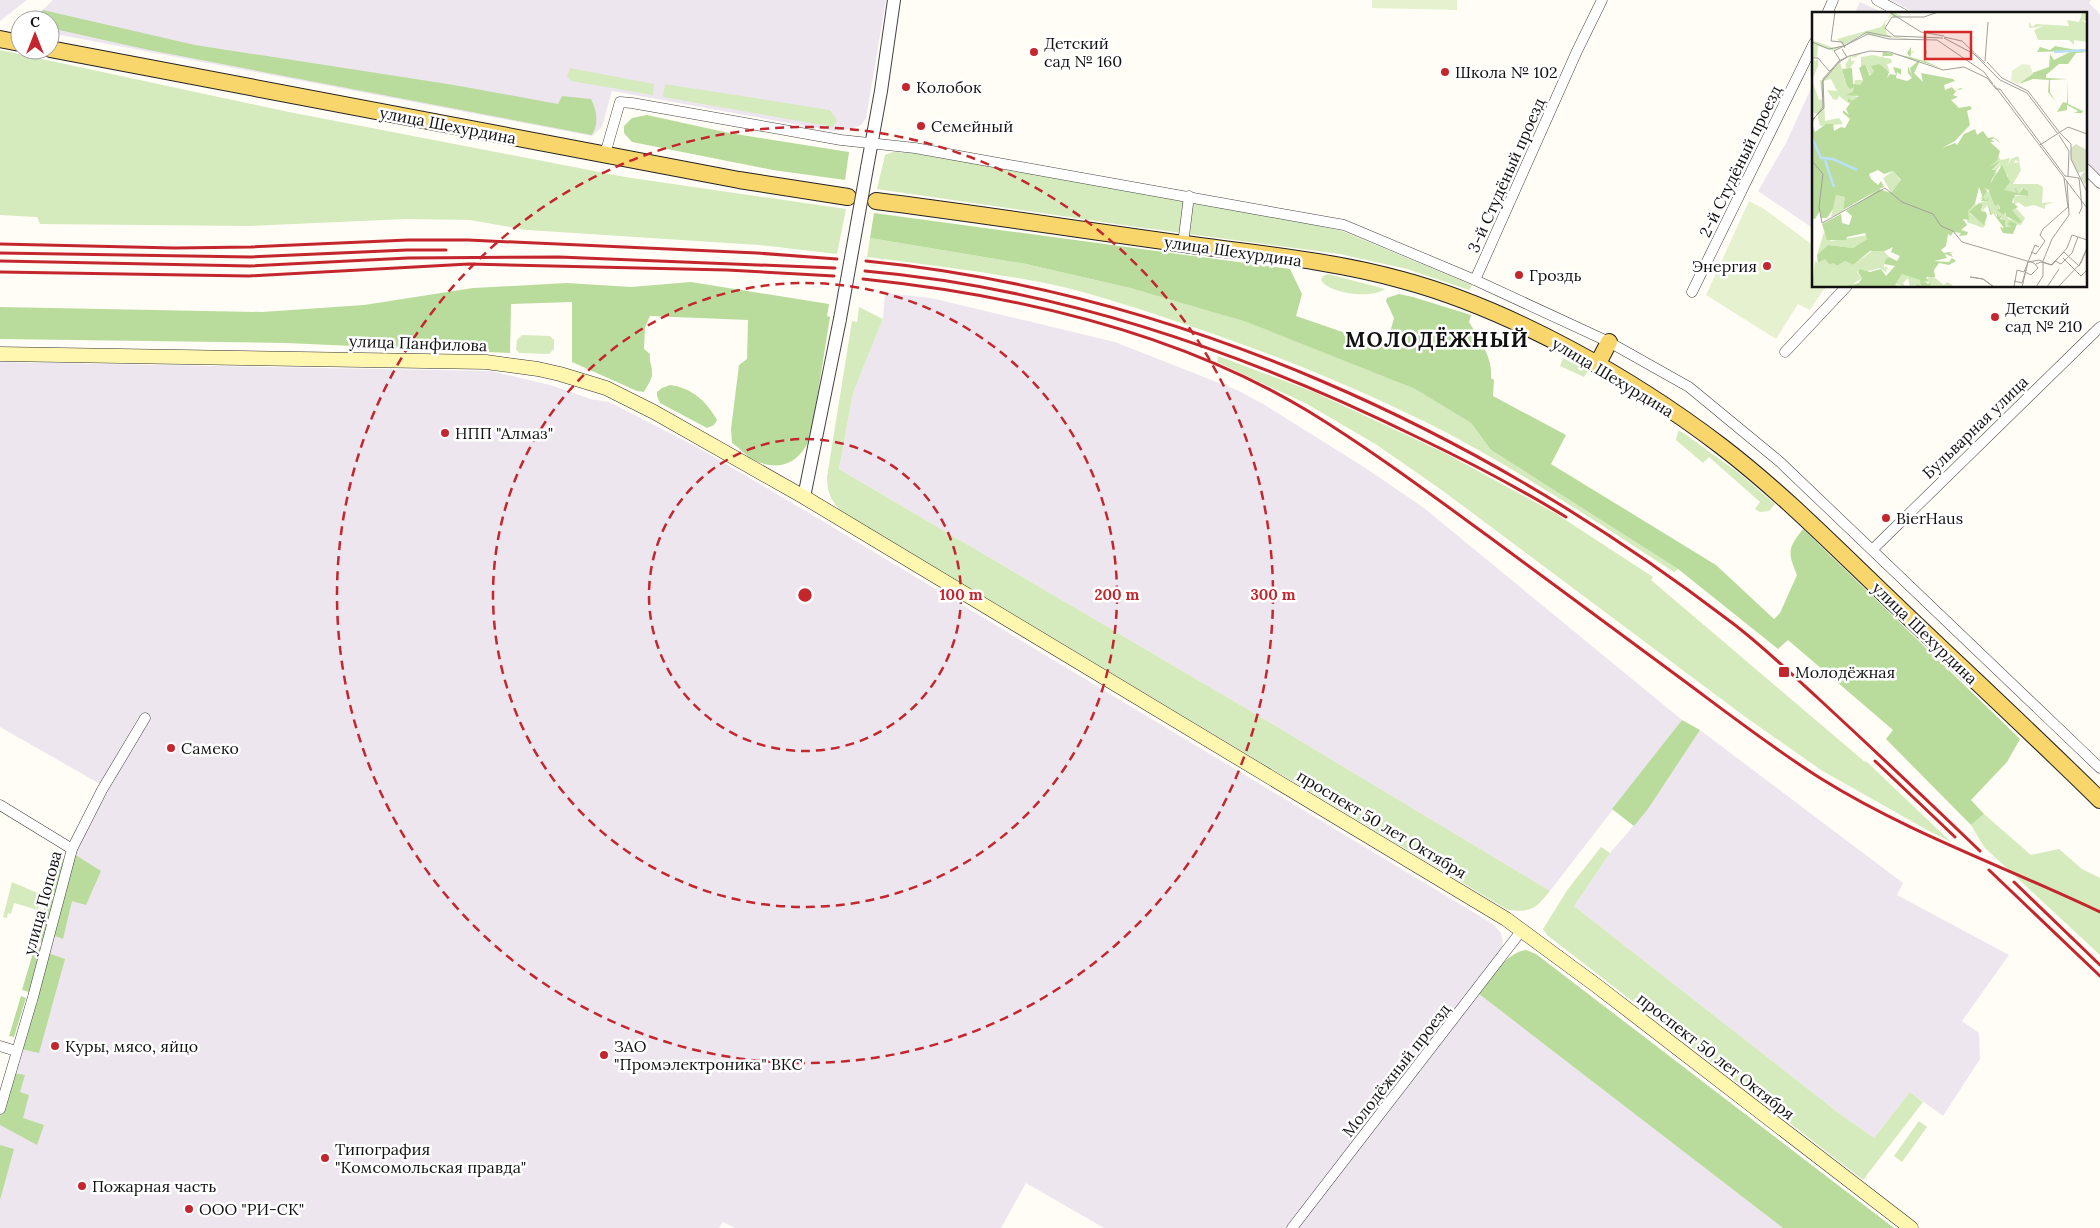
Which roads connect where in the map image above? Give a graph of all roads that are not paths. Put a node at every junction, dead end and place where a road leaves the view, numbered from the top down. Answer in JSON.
{"nodes":[{"id":1,"x":894,"y":0,"type":"edge"},
{"id":2,"x":1602,"y":0,"type":"edge"},
{"id":3,"x":1833,"y":0,"type":"edge"},
{"id":4,"x":1877,"y":0,"type":"edge"},
{"id":5,"x":1828,"y":12,"type":"edge"},
{"id":6,"x":1899,"y":12,"type":"edge"},
{"id":7,"x":1812,"y":47,"type":"edge"},
{"id":8,"x":60,"y":51,"type":"edge"},
{"id":9,"x":872,"y":142,"type":"junction"},
{"id":10,"x":606,"y":154,"type":"junction"},
{"id":11,"x":2088,"y":171,"type":"edge"},
{"id":12,"x":2100,"y":183,"type":"edge"},
{"id":13,"x":1189,"y":196,"type":"junction"},
{"id":14,"x":848,"y":197,"type":"dead end"},
{"id":15,"x":876,"y":201,"type":"dead end"},
{"id":16,"x":1183,"y":244,"type":"junction"},
{"id":17,"x":1475,"y":280,"type":"junction"},
{"id":18,"x":1845,"y":288,"type":"edge"},
{"id":19,"x":1692,"y":292,"type":"dead end"},
{"id":20,"x":2100,"y":327,"type":"edge"},
{"id":21,"x":1609,"y":342,"type":"junction"},
{"id":22,"x":1785,"y":352,"type":"dead end"},
{"id":23,"x":0,"y":354,"type":"edge"},
{"id":24,"x":1597,"y":365,"type":"junction"},
{"id":25,"x":804,"y":498,"type":"junction"},
{"id":26,"x":1873,"y":549,"type":"junction"},
{"id":27,"x":145,"y":718,"type":"dead end"},
{"id":28,"x":2100,"y":768,"type":"edge"},
{"id":29,"x":2100,"y":800,"type":"edge"},
{"id":30,"x":0,"y":805,"type":"edge"},
{"id":31,"x":72,"y":849,"type":"junction"},
{"id":32,"x":1522,"y":930,"type":"junction"},
{"id":33,"x":0,"y":1046,"type":"edge"},
{"id":34,"x":16,"y":1051,"type":"junction"},
{"id":35,"x":0,"y":1109,"type":"edge"},
{"id":36,"x":1292,"y":1228,"type":"edge"},
{"id":37,"x":1911,"y":1228,"type":"edge"}],
"edges":[{"from":1,"to":9,"type":"street"},
{"from":2,"to":17,"type":"street","name":"3-й Студёный проезд"},
{"from":3,"to":5,"type":"street"},
{"from":4,"to":6,"type":"street"},
{"from":7,"to":19,"type":"street","name":"2-й Студёный проезд"},
{"from":8,"to":10,"type":"main road","name":"улица Шехурдина"},
{"from":9,"to":10,"type":"street"},
{"from":9,"to":13,"type":"street"},
{"from":9,"to":25,"type":"street","bridge":true},
{"from":10,"to":14,"type":"main road","name":"улица Шехурдина"},
{"from":11,"to":12,"type":"street"},
{"from":13,"to":16,"type":"street"},
{"from":13,"to":17,"type":"street"},
{"from":15,"to":16,"type":"main road","name":"улица Шехурдина"},
{"from":16,"to":24,"type":"main road","name":"улица Шехурдина"},
{"from":17,"to":21,"type":"street"},
{"from":18,"to":22,"type":"street"},
{"from":20,"to":26,"type":"street","name":"Бульварная улица"},
{"from":21,"to":24,"type":"main road"},
{"from":21,"to":26,"type":"street"},
{"from":23,"to":25,"type":"main road","name":"улица Панфилова"},
{"from":24,"to":29,"type":"main road","name":"улица Шехурдина"},
{"from":25,"to":32,"type":"main road","name":"проспект 50 лет Октября"},
{"from":26,"to":28,"type":"street"},
{"from":27,"to":31,"type":"street","name":"улица Попова"},
{"from":30,"to":31,"type":"street"},
{"from":31,"to":34,"type":"street","name":"улица Попова"},
{"from":32,"to":36,"type":"street","name":"Молодёжный проезд"},
{"from":32,"to":37,"type":"main road","name":"проспект 50 лет Октября"},
{"from":33,"to":34,"type":"street"},
{"from":34,"to":35,"type":"street","name":"улица Попова"}]}
